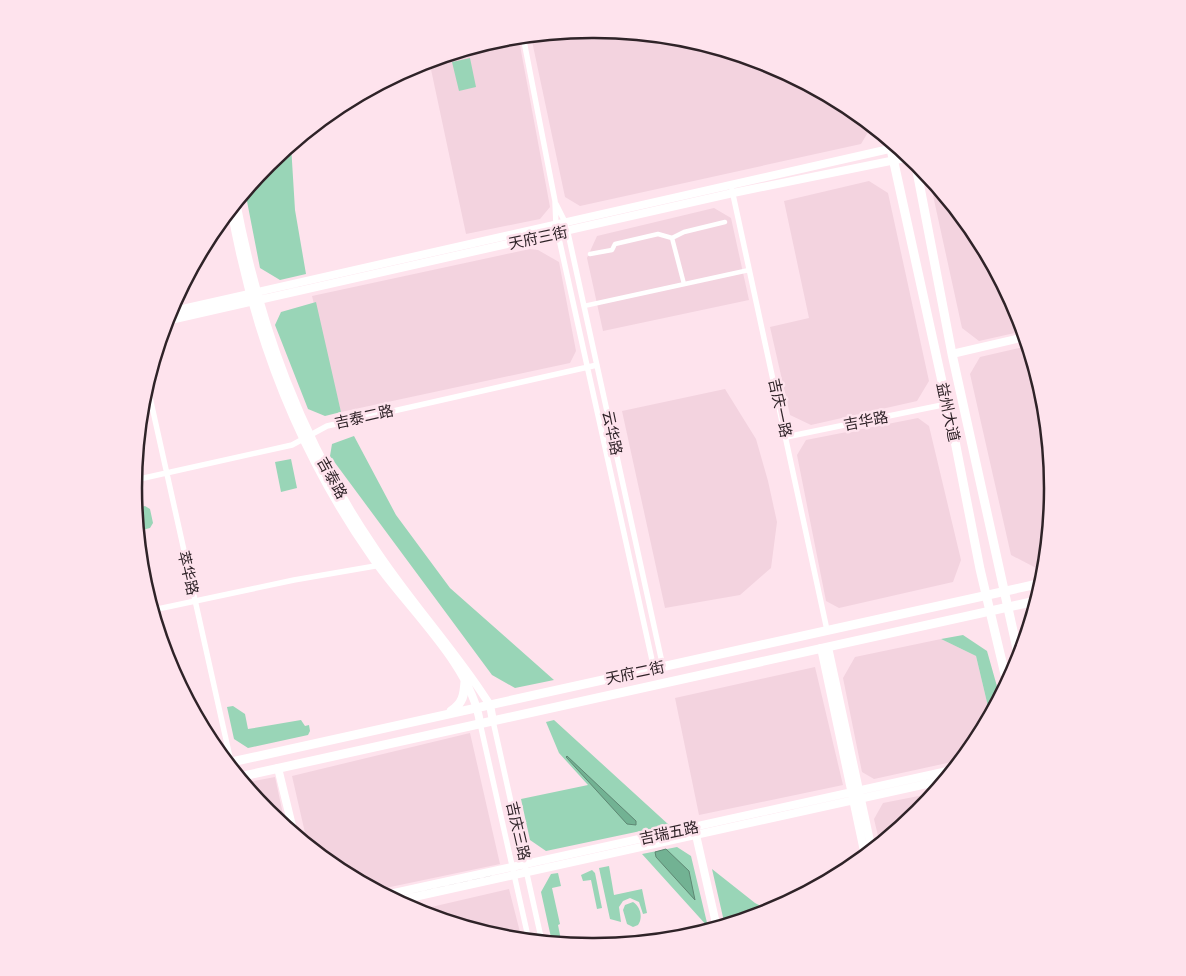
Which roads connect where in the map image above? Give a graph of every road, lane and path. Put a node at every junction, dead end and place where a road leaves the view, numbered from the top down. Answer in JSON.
{"nodes":[{"id":1,"x":524,"y":43,"type":"edge"},
{"id":2,"x":887,"y":147,"type":"edge"},
{"id":3,"x":893,"y":152,"type":"edge"},
{"id":4,"x":901,"y":159,"type":"edge"},
{"id":5,"x":894,"y":160,"type":"junction"},
{"id":6,"x":917,"y":174,"type":"edge"},
{"id":7,"x":732,"y":190,"type":"junction"},
{"id":8,"x":555,"y":201,"type":"junction"},
{"id":9,"x":238,"y":212,"type":"edge"},
{"id":10,"x":233,"y":218,"type":"edge"},
{"id":11,"x":725,"y":222,"type":"dead end"},
{"id":12,"x":567,"y":228,"type":"junction"},
{"id":13,"x":557,"y":229,"type":"junction"},
{"id":14,"x":672,"y":238,"type":"junction"},
{"id":15,"x":590,"y":254,"type":"dead end"},
{"id":16,"x":750,"y":270,"type":"junction"},
{"id":17,"x":684,"y":284,"type":"junction"},
{"id":18,"x":255,"y":297,"type":"junction"},
{"id":19,"x":584,"y":306,"type":"junction"},
{"id":20,"x":180,"y":310,"type":"edge"},
{"id":21,"x":176,"y":318,"type":"edge"},
{"id":22,"x":1018,"y":339,"type":"edge"},
{"id":23,"x":952,"y":354,"type":"junction"},
{"id":24,"x":597,"y":365,"type":"junction"},
{"id":25,"x":588,"y":367,"type":"junction"},
{"id":26,"x":151,"y":401,"type":"edge"},
{"id":27,"x":947,"y":404,"type":"junction"},
{"id":28,"x":306,"y":437,"type":"junction"},
{"id":29,"x":786,"y":437,"type":"junction"},
{"id":30,"x":167,"y":472,"type":"junction"},
{"id":31,"x":142,"y":478,"type":"edge"},
{"id":32,"x":382,"y":565,"type":"junction"},
{"id":33,"x":1033,"y":585,"type":"edge"},
{"id":34,"x":1004,"y":591,"type":"junction"},
{"id":35,"x":986,"y":595,"type":"junction"},
{"id":36,"x":194,"y":601,"type":"junction"},
{"id":37,"x":1029,"y":603,"type":"edge"},
{"id":38,"x":1008,"y":607,"type":"junction"},
{"id":39,"x":159,"y":608,"type":"edge"},
{"id":40,"x":990,"y":611,"type":"junction"},
{"id":41,"x":827,"y":630,"type":"junction"},
{"id":42,"x":1016,"y":643,"type":"edge"},
{"id":43,"x":825,"y":648,"type":"junction"},
{"id":44,"x":663,"y":667,"type":"junction"},
{"id":45,"x":654,"y":669,"type":"junction"},
{"id":46,"x":1004,"y":671,"type":"edge"},
{"id":47,"x":465,"y":682,"type":"junction"},
{"id":48,"x":490,"y":705,"type":"junction"},
{"id":49,"x":478,"y":708,"type":"junction"},
{"id":50,"x":437,"y":716,"type":"junction"},
{"id":51,"x":493,"y":720,"type":"junction"},
{"id":52,"x":480,"y":723,"type":"junction"},
{"id":53,"x":226,"y":749,"type":"edge"},
{"id":54,"x":235,"y":761,"type":"edge"},
{"id":55,"x":278,"y":768,"type":"junction"},
{"id":56,"x":942,"y":773,"type":"edge"},
{"id":57,"x":246,"y":774,"type":"edge"},
{"id":58,"x":934,"y":782,"type":"edge"},
{"id":59,"x":856,"y":796,"type":"junction"},
{"id":60,"x":291,"y":823,"type":"edge"},
{"id":61,"x":696,"y":835,"type":"junction"},
{"id":62,"x":870,"y":843,"type":"edge"},
{"id":63,"x":864,"y":847,"type":"edge"},
{"id":64,"x":526,"y":868,"type":"junction"},
{"id":65,"x":514,"y":871,"type":"junction"},
{"id":66,"x":396,"y":893,"type":"edge"},
{"id":67,"x":408,"y":898,"type":"edge"},
{"id":68,"x":716,"y":921,"type":"edge"},
{"id":69,"x":528,"y":934,"type":"edge"},
{"id":70,"x":541,"y":936,"type":"edge"}],
"edges":[{"from":1,"to":8,"type":"street","name":"云华路"},
{"from":2,"to":7,"type":"street","name":"天府三街"},
{"from":3,"to":5,"type":"main road","name":"益州大道"},
{"from":4,"to":5,"type":"street","name":"天府三街"},
{"from":5,"to":7,"type":"street","name":"天府三街"},
{"from":5,"to":27,"type":"main road","name":"益州大道"},
{"from":6,"to":23,"type":"main road","name":"益州大道"},
{"from":7,"to":12,"type":"street","name":"天府三街"},
{"from":7,"to":16,"type":"street","name":"吉庆一路"},
{"from":8,"to":12,"type":"street","name":"云华路"},
{"from":8,"to":13,"type":"street","name":"云华路"},
{"from":9,"to":18,"type":"street","name":"吉泰路"},
{"from":10,"to":18,"type":"street","name":"吉泰路"},
{"from":11,"to":14,"type":"street"},
{"from":12,"to":13,"type":"street","name":"天府三街"},
{"from":12,"to":19,"type":"street","name":"云华路"},
{"from":13,"to":18,"type":"street","name":"天府三街"},
{"from":13,"to":25,"type":"street","name":"云华路"},
{"from":14,"to":15,"type":"street"},
{"from":14,"to":17,"type":"street"},
{"from":16,"to":17,"type":"street"},
{"from":16,"to":29,"type":"street","name":"吉庆一路"},
{"from":17,"to":19,"type":"street"},
{"from":18,"to":20,"type":"street","name":"天府三街"},
{"from":18,"to":21,"type":"street","name":"天府三街"},
{"from":18,"to":28,"type":"street","name":"吉泰路"},
{"from":19,"to":24,"type":"street","name":"云华路"},
{"from":22,"to":23,"type":"street"},
{"from":23,"to":34,"type":"main road","name":"益州大道"},
{"from":24,"to":25,"type":"street","name":"吉泰二路"},
{"from":24,"to":44,"type":"street","name":"云华路"},
{"from":25,"to":28,"type":"street","name":"吉泰二路"},
{"from":25,"to":45,"type":"street","name":"云华路"},
{"from":26,"to":30,"type":"street","name":"萃华路"},
{"from":27,"to":29,"type":"street","name":"吉华路"},
{"from":27,"to":35,"type":"main road","name":"益州大道"},
{"from":28,"to":30,"type":"street","name":"吉泰二路"},
{"from":28,"to":32,"type":"street","name":"吉泰路"},
{"from":29,"to":41,"type":"street","name":"吉庆一路"},
{"from":30,"to":31,"type":"street","name":"吉泰二路"},
{"from":30,"to":36,"type":"street","name":"萃华路"},
{"from":32,"to":36,"type":"street"},
{"from":32,"to":47,"type":"street","name":"吉泰路"},
{"from":32,"to":48,"type":"street","name":"吉泰路"},
{"from":33,"to":34,"type":"main road","name":"天府二街"},
{"from":34,"to":35,"type":"main road","name":"天府二街"},
{"from":34,"to":38,"type":"main road","name":"益州大道"},
{"from":35,"to":40,"type":"main road","name":"益州大道"},
{"from":35,"to":41,"type":"main road","name":"天府二街"},
{"from":36,"to":39,"type":"street"},
{"from":36,"to":53,"type":"street","name":"萃华路"},
{"from":37,"to":38,"type":"main road","name":"天府二街"},
{"from":38,"to":40,"type":"main road","name":"天府二街"},
{"from":38,"to":42,"type":"main road","name":"益州大道"},
{"from":40,"to":43,"type":"main road","name":"天府二街"},
{"from":40,"to":46,"type":"main road","name":"益州大道"},
{"from":41,"to":44,"type":"main road","name":"天府二街"},
{"from":43,"to":51,"type":"main road","name":"天府二街"},
{"from":43,"to":59,"type":"street"},
{"from":44,"to":45,"type":"main road","name":"天府二街"},
{"from":45,"to":48,"type":"main road","name":"天府二街"},
{"from":47,"to":49,"type":"street","name":"吉泰路"},
{"from":47,"to":50,"type":"main road"},
{"from":48,"to":49,"type":"main road","name":"天府二街"},
{"from":48,"to":51,"type":"street","name":"吉泰路"},
{"from":49,"to":50,"type":"main road","name":"天府二街"},
{"from":49,"to":52,"type":"street","name":"吉泰路"},
{"from":50,"to":54,"type":"main road","name":"天府二街"},
{"from":51,"to":52,"type":"main road","name":"天府二街"},
{"from":51,"to":64,"type":"street","name":"吉庆三路"},
{"from":52,"to":55,"type":"main road","name":"天府二街"},
{"from":52,"to":65,"type":"street","name":"吉庆三路"},
{"from":55,"to":57,"type":"main road","name":"天府二街"},
{"from":55,"to":60,"type":"street"},
{"from":56,"to":59,"type":"street","name":"吉瑞五路"},
{"from":58,"to":59,"type":"street","name":"吉瑞五路"},
{"from":59,"to":61,"type":"street","name":"吉瑞五路"},
{"from":59,"to":62,"type":"street"},
{"from":59,"to":63,"type":"street"},
{"from":59,"to":64,"type":"street","name":"吉瑞五路"},
{"from":61,"to":64,"type":"street","name":"吉瑞五路"},
{"from":61,"to":68,"type":"street"},
{"from":64,"to":65,"type":"street","name":"吉瑞五路"},
{"from":64,"to":70,"type":"street","name":"吉庆三路"},
{"from":65,"to":66,"type":"street","name":"吉瑞五路"},
{"from":65,"to":67,"type":"street","name":"吉瑞五路"},
{"from":65,"to":69,"type":"street","name":"吉庆三路"}]}
